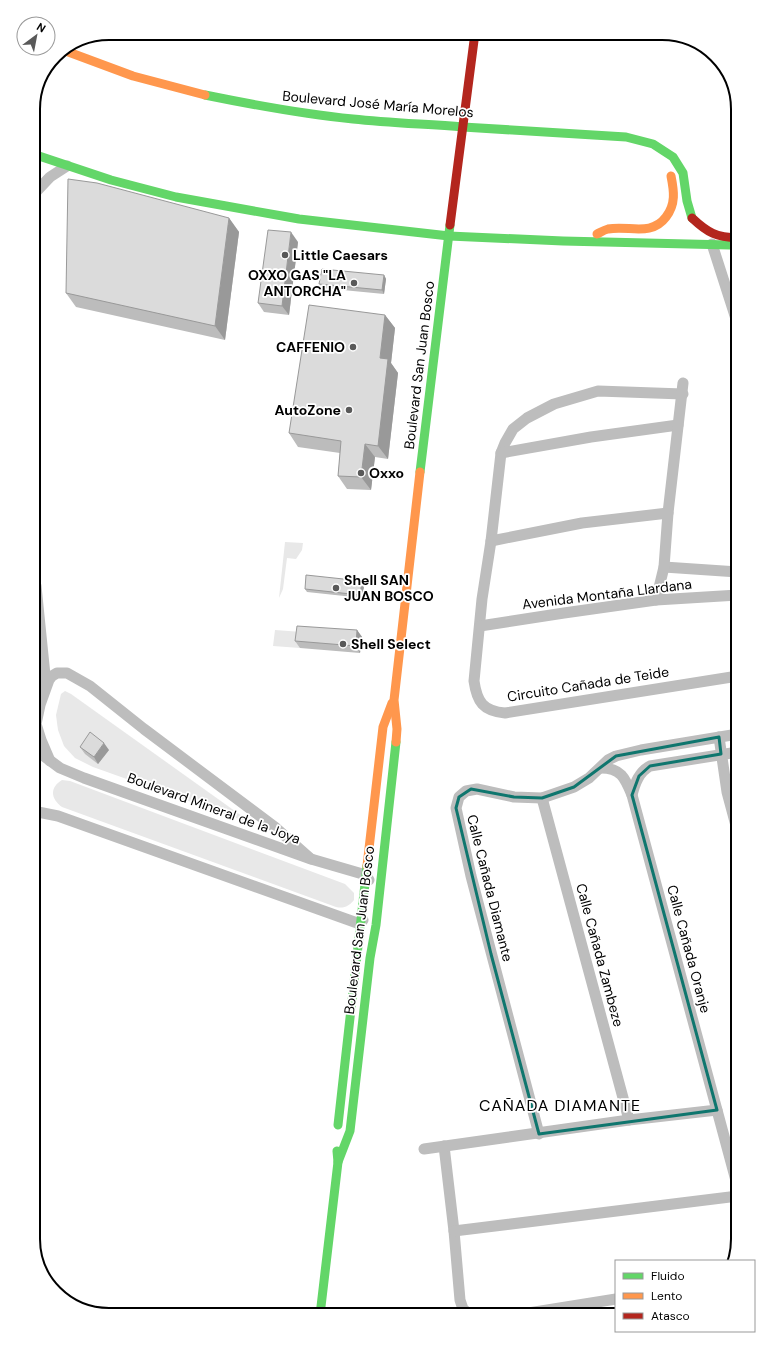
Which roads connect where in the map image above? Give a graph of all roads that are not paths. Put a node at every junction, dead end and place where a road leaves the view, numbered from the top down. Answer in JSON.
{"nodes":[{"id":1,"x":474,"y":40,"type":"edge"},
{"id":2,"x":70,"y":53,"type":"edge"},
{"id":3,"x":463,"y":127,"type":"junction"},
{"id":4,"x":626,"y":137,"type":"junction"},
{"id":5,"x":40,"y":156,"type":"edge"},
{"id":6,"x":67,"y":166,"type":"junction"},
{"id":7,"x":40,"y":188,"type":"edge"},
{"id":8,"x":449,"y":236,"type":"junction"},
{"id":9,"x":731,"y":238,"type":"edge"},
{"id":10,"x":578,"y":241,"type":"junction"},
{"id":11,"x":712,"y":244,"type":"junction"},
{"id":12,"x":731,"y":245,"type":"edge"},
{"id":13,"x":731,"y":303,"type":"edge"},
{"id":14,"x":678,"y":425,"type":"junction"},
{"id":15,"x":502,"y":453,"type":"junction"},
{"id":16,"x":668,"y":513,"type":"junction"},
{"id":17,"x":491,"y":542,"type":"junction"},
{"id":18,"x":664,"y":567,"type":"junction"},
{"id":19,"x":731,"y":572,"type":"edge"},
{"id":20,"x":731,"y":595,"type":"edge"},
{"id":21,"x":656,"y":600,"type":"junction"},
{"id":22,"x":40,"y":626,"type":"edge"},
{"id":23,"x":480,"y":626,"type":"junction"},
{"id":24,"x":731,"y":677,"type":"edge"},
{"id":25,"x":46,"y":686,"type":"junction"},
{"id":26,"x":394,"y":700,"type":"junction"},
{"id":27,"x":40,"y":709,"type":"edge"},
{"id":28,"x":731,"y":735,"type":"edge"},
{"id":29,"x":40,"y":737,"type":"edge"},
{"id":30,"x":719,"y":737,"type":"junction"},
{"id":31,"x":40,"y":753,"type":"edge"},
{"id":32,"x":731,"y":753,"type":"edge"},
{"id":33,"x":721,"y":754,"type":"junction"},
{"id":34,"x":50,"y":760,"type":"junction"},
{"id":35,"x":601,"y":768,"type":"junction"},
{"id":36,"x":632,"y":794,"type":"junction"},
{"id":37,"x":542,"y":798,"type":"junction"},
{"id":38,"x":731,"y":804,"type":"edge"},
{"id":39,"x":40,"y":813,"type":"edge"},
{"id":40,"x":311,"y":859,"type":"junction"},
{"id":41,"x":366,"y":875,"type":"junction"},
{"id":42,"x":380,"y":878,"type":"junction"},
{"id":43,"x":373,"y":900,"type":"junction"},
{"id":44,"x":360,"y":924,"type":"junction"},
{"id":45,"x":376,"y":925,"type":"junction"},
{"id":46,"x":717,"y":1110,"type":"junction"},
{"id":47,"x":629,"y":1120,"type":"junction"},
{"id":48,"x":540,"y":1134,"type":"junction"},
{"id":49,"x":444,"y":1146,"type":"junction"},
{"id":50,"x":424,"y":1149,"type":"dead end"},
{"id":51,"x":338,"y":1162,"type":"junction"},
{"id":52,"x":731,"y":1162,"type":"edge"},
{"id":53,"x":731,"y":1197,"type":"edge"},
{"id":54,"x":454,"y":1231,"type":"junction"},
{"id":55,"x":615,"y":1299,"type":"edge"},
{"id":56,"x":321,"y":1308,"type":"edge"},
{"id":57,"x":463,"y":1308,"type":"edge"},
{"id":58,"x":560,"y":1308,"type":"edge"}],
"edges":[{"from":1,"to":3,"type":"main road","name":"Boulevard San Juan Bosco"},
{"from":2,"to":3,"type":"main road","name":"Boulevard José María Morelos"},
{"from":3,"to":4,"type":"main road","name":"Boulevard José María Morelos"},
{"from":3,"to":8,"type":"main road","name":"Boulevard San Juan Bosco"},
{"from":4,"to":9,"type":"main road","name":"Boulevard José María Morelos"},
{"from":4,"to":10,"type":"main road","name":"Boulevard José María Morelos"},
{"from":5,"to":6,"type":"main road","name":"Boulevard José María Morelos"},
{"from":6,"to":7,"type":"street"},
{"from":6,"to":8,"type":"main road","name":"Boulevard José María Morelos"},
{"from":8,"to":10,"type":"main road","name":"Boulevard José María Morelos"},
{"from":8,"to":26,"type":"main road","name":"Boulevard San Juan Bosco"},
{"from":10,"to":11,"type":"main road","name":"Boulevard José María Morelos"},
{"from":11,"to":12,"type":"main road","name":"Boulevard José María Morelos"},
{"from":11,"to":13,"type":"street"},
{"from":14,"to":15,"type":"street"},
{"from":14,"to":15,"type":"street","name":"Circuito Cañada de Teide"},
{"from":14,"to":16,"type":"street","name":"Circuito Cañada de Teide"},
{"from":15,"to":17,"type":"street","name":"Circuito Cañada de Teide"},
{"from":16,"to":17,"type":"street"},
{"from":16,"to":18,"type":"street","name":"Circuito Cañada de Teide"},
{"from":17,"to":23,"type":"street","name":"Circuito Cañada de Teide"},
{"from":18,"to":19,"type":"street"},
{"from":18,"to":21,"type":"street","name":"Circuito Cañada de Teide"},
{"from":20,"to":21,"type":"street","name":"Avenida Montaña Llardana"},
{"from":21,"to":23,"type":"street","name":"Avenida Montaña Llardana"},
{"from":22,"to":25,"type":"street"},
{"from":23,"to":24,"type":"street","name":"Circuito Cañada de Teide"},
{"from":25,"to":27,"type":"street"},
{"from":25,"to":40,"type":"street"},
{"from":26,"to":41,"type":"main road","name":"Boulevard San Juan Bosco"},
{"from":26,"to":42,"type":"main road","name":"Boulevard San Juan Bosco"},
{"from":28,"to":30,"type":"street","name":"Calle Cañada Diamante"},
{"from":29,"to":34,"type":"street"},
{"from":30,"to":33,"type":"street"},
{"from":30,"to":35,"type":"street","name":"Calle Cañada Diamante"},
{"from":31,"to":34,"type":"street","name":"Boulevard Mineral de la Joya"},
{"from":32,"to":33,"type":"street"},
{"from":33,"to":36,"type":"street"},
{"from":33,"to":38,"type":"street"},
{"from":34,"to":40,"type":"street","name":"Boulevard Mineral de la Joya"},
{"from":35,"to":36,"type":"street","name":"Calle Cañada Oranje"},
{"from":35,"to":37,"type":"street","name":"Calle Cañada Diamante"},
{"from":36,"to":46,"type":"street","name":"Calle Cañada Oranje"},
{"from":37,"to":47,"type":"street","name":"Calle Cañada Zambeze"},
{"from":37,"to":48,"type":"street","name":"Calle Cañada Diamante"},
{"from":39,"to":44,"type":"street"},
{"from":40,"to":41,"type":"street","name":"Boulevard Mineral de la Joya"},
{"from":41,"to":43,"type":"street"},
{"from":41,"to":44,"type":"main road","name":"Boulevard San Juan Bosco"},
{"from":42,"to":43,"type":"street"},
{"from":42,"to":45,"type":"main road","name":"Boulevard San Juan Bosco"},
{"from":43,"to":44,"type":"street"},
{"from":43,"to":45,"type":"street"},
{"from":44,"to":51,"type":"main road","name":"Boulevard San Juan Bosco"},
{"from":45,"to":51,"type":"main road","name":"Boulevard San Juan Bosco"},
{"from":46,"to":47,"type":"street"},
{"from":46,"to":52,"type":"street","name":"Calle Cañada Oranje"},
{"from":47,"to":48,"type":"street"},
{"from":48,"to":49,"type":"street"},
{"from":49,"to":50,"type":"street"},
{"from":49,"to":54,"type":"street"},
{"from":51,"to":56,"type":"main road","name":"Boulevard San Juan Bosco"},
{"from":53,"to":54,"type":"street"},
{"from":54,"to":57,"type":"street"},
{"from":55,"to":58,"type":"street"}]}
